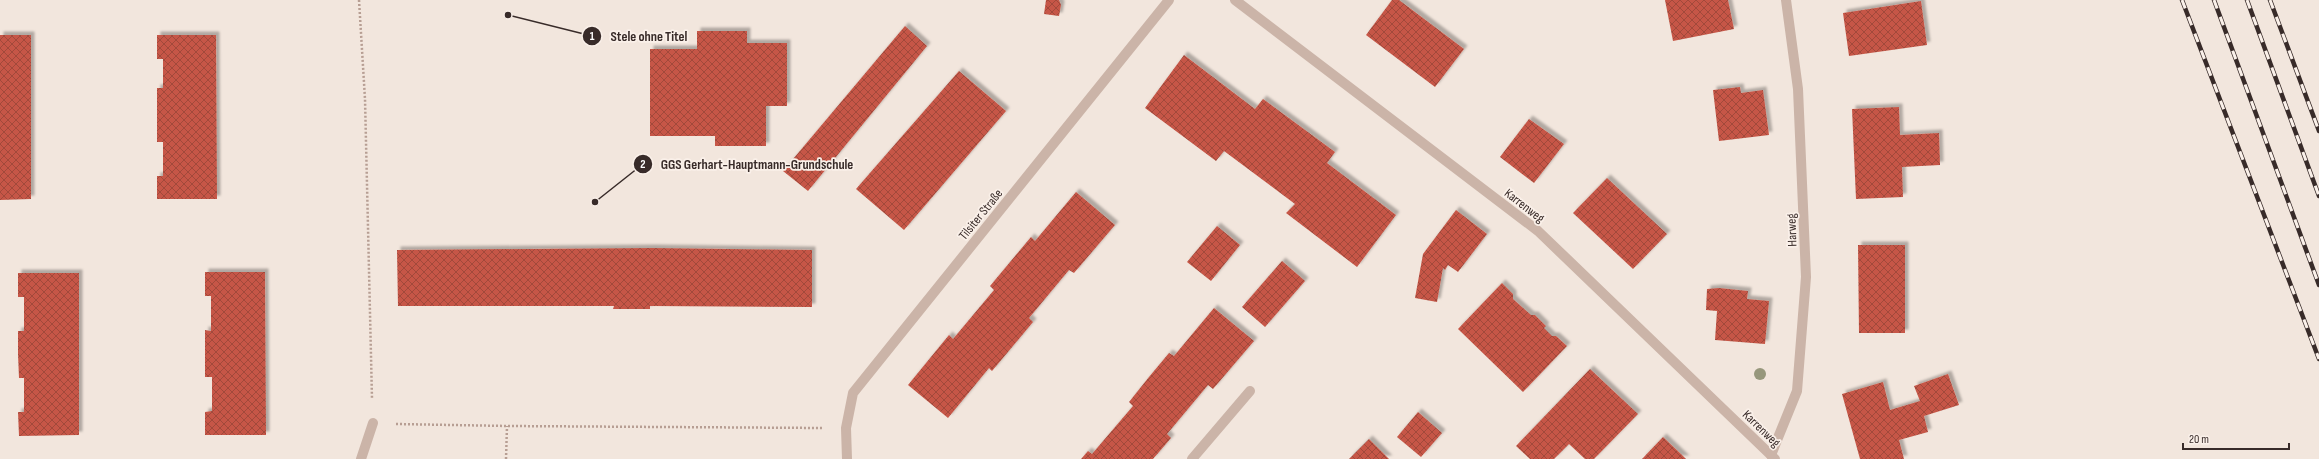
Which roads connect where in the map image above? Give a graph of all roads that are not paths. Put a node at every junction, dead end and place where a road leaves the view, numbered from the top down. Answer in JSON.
{"nodes":[{"id":1,"x":1169,"y":0,"type":"edge"},
{"id":2,"x":1235,"y":0,"type":"edge"},
{"id":3,"x":1786,"y":0,"type":"edge"},
{"id":4,"x":1250,"y":391,"type":"dead end"},
{"id":5,"x":373,"y":423,"type":"road end"},
{"id":6,"x":1773,"y":457,"type":"edge"},
{"id":7,"x":361,"y":459,"type":"edge"},
{"id":8,"x":847,"y":459,"type":"edge"},
{"id":9,"x":1192,"y":459,"type":"edge"}],
"edges":[{"from":1,"to":8,"type":"street","name":"Tilsiter Straße"},
{"from":2,"to":6,"type":"street","name":"Karrenweg"},
{"from":3,"to":6,"type":"street","name":"Harweg"},
{"from":4,"to":9,"type":"street"},
{"from":5,"to":7,"type":"street"}]}
